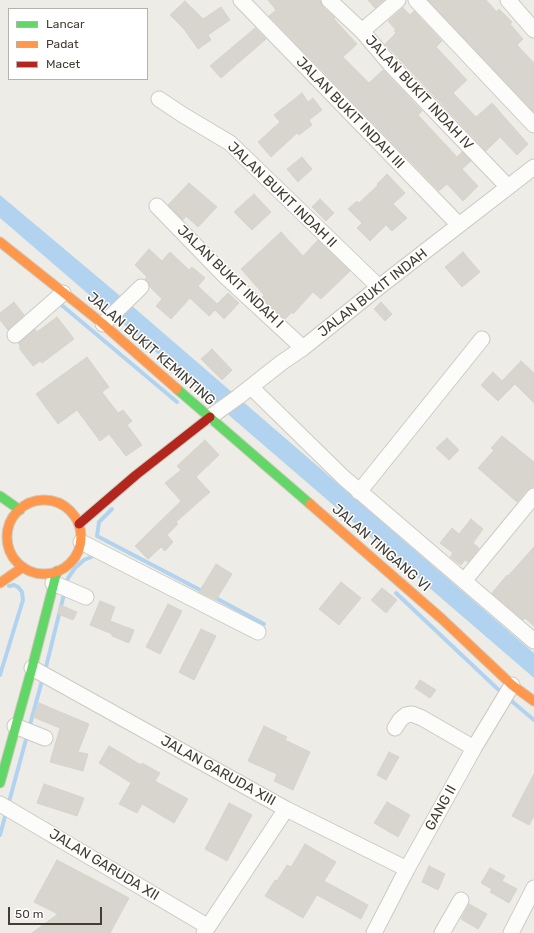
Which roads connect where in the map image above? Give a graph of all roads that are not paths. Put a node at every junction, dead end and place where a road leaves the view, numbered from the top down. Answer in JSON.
{"nodes":[{"id":1,"x":241,"y":0,"type":"edge"},
{"id":2,"x":329,"y":0,"type":"edge"},
{"id":3,"x":398,"y":0,"type":"edge"},
{"id":4,"x":416,"y":0,"type":"edge"},
{"id":5,"x":508,"y":0,"type":"edge"},
{"id":6,"x":534,"y":30,"type":"edge"},
{"id":7,"x":362,"y":31,"type":"junction"},
{"id":8,"x":159,"y":99,"type":"dead end"},
{"id":9,"x":534,"y":125,"type":"edge"},
{"id":10,"x":534,"y":167,"type":"edge"},
{"id":11,"x":508,"y":187,"type":"junction"},
{"id":12,"x":157,"y":206,"type":"dead end"},
{"id":13,"x":459,"y":225,"type":"junction"},
{"id":14,"x":0,"y":242,"type":"edge"},
{"id":15,"x":141,"y":287,"type":"dead end"},
{"id":16,"x":379,"y":287,"type":"junction"},
{"id":17,"x":63,"y":293,"type":"junction"},
{"id":18,"x":107,"y":319,"type":"junction"},
{"id":19,"x":15,"y":335,"type":"dead end"},
{"id":20,"x":482,"y":339,"type":"dead end"},
{"id":21,"x":303,"y":348,"type":"junction"},
{"id":22,"x":251,"y":387,"type":"junction"},
{"id":23,"x":216,"y":413,"type":"junction"},
{"id":24,"x":359,"y":492,"type":"junction"},
{"id":25,"x":0,"y":496,"type":"edge"},
{"id":26,"x":534,"y":496,"type":"edge"},
{"id":27,"x":20,"y":510,"type":"junction"},
{"id":28,"x":79,"y":524,"type":"junction"},
{"id":29,"x":81,"y":542,"type":"junction"},
{"id":30,"x":23,"y":567,"type":"junction"},
{"id":31,"x":48,"y":577,"type":"junction"},
{"id":32,"x":464,"y":581,"type":"junction"},
{"id":33,"x":0,"y":583,"type":"edge"},
{"id":34,"x":86,"y":597,"type":"dead end"},
{"id":35,"x":258,"y":632,"type":"dead end"},
{"id":36,"x":534,"y":641,"type":"edge"},
{"id":37,"x":32,"y":668,"type":"junction"},
{"id":38,"x":512,"y":685,"type":"junction"},
{"id":39,"x":534,"y":701,"type":"edge"},
{"id":40,"x":15,"y":726,"type":"junction"},
{"id":41,"x":395,"y":728,"type":"dead end"},
{"id":42,"x":45,"y":738,"type":"dead end"},
{"id":43,"x":474,"y":748,"type":"junction"},
{"id":44,"x":0,"y":783,"type":"edge"},
{"id":45,"x":0,"y":804,"type":"edge"},
{"id":46,"x":286,"y":809,"type":"junction"},
{"id":47,"x":407,"y":869,"type":"junction"},
{"id":48,"x":534,"y":888,"type":"edge"},
{"id":49,"x":461,"y":900,"type":"dead end"},
{"id":50,"x":206,"y":930,"type":"edge"},
{"id":51,"x":374,"y":933,"type":"edge"},
{"id":52,"x":442,"y":933,"type":"edge"},
{"id":53,"x":511,"y":933,"type":"edge"}],
"edges":[{"from":1,"to":13,"type":"street","name":"JALAN BUKIT INDAH III"},
{"from":2,"to":7,"type":"street","name":"JALAN BUKIT INDAH IV"},
{"from":3,"to":7,"type":"street"},
{"from":4,"to":9,"type":"street"},
{"from":5,"to":6,"type":"street"},
{"from":7,"to":11,"type":"street","name":"JALAN BUKIT INDAH IV"},
{"from":8,"to":16,"type":"street","name":"JALAN BUKIT INDAH II"},
{"from":10,"to":11,"type":"street","name":"JALAN BUKIT INDAH"},
{"from":11,"to":13,"type":"street","name":"JALAN BUKIT INDAH"},
{"from":12,"to":21,"type":"street","name":"JALAN BUKIT INDAH I"},
{"from":13,"to":16,"type":"street","name":"JALAN BUKIT INDAH"},
{"from":14,"to":17,"type":"main road","name":"JALAN BUKIT KEMINTING"},
{"from":15,"to":18,"type":"street"},
{"from":16,"to":21,"type":"street","name":"JALAN BUKIT INDAH"},
{"from":17,"to":18,"type":"main road","name":"JALAN BUKIT KEMINTING"},
{"from":17,"to":19,"type":"street"},
{"from":18,"to":23,"type":"main road","name":"JALAN BUKIT KEMINTING"},
{"from":20,"to":24,"type":"street"},
{"from":21,"to":22,"type":"street","name":"JALAN BUKIT INDAH"},
{"from":22,"to":23,"type":"street","name":"JALAN BUKIT INDAH"},
{"from":22,"to":24,"type":"street"},
{"from":23,"to":28,"type":"main road","name":"JALAN BUKIT KEMINTING"},
{"from":23,"to":38,"type":"main road","name":"JALAN TINGANG VI"},
{"from":24,"to":32,"type":"street"},
{"from":25,"to":27,"type":"main road"},
{"from":26,"to":32,"type":"street"},
{"from":27,"to":28,"type":"main road"},
{"from":27,"to":30,"type":"main road"},
{"from":28,"to":29,"type":"main road"},
{"from":29,"to":31,"type":"main road"},
{"from":29,"to":35,"type":"street"},
{"from":30,"to":31,"type":"main road"},
{"from":30,"to":33,"type":"main road"},
{"from":31,"to":34,"type":"street"},
{"from":31,"to":37,"type":"main road"},
{"from":32,"to":36,"type":"street"},
{"from":37,"to":40,"type":"main road"},
{"from":37,"to":46,"type":"street","name":"JALAN GARUDA XIII"},
{"from":38,"to":39,"type":"main road","name":"JALAN TINGANG VI"},
{"from":38,"to":43,"type":"street","name":"GANG II"},
{"from":40,"to":42,"type":"street"},
{"from":40,"to":44,"type":"main road"},
{"from":41,"to":43,"type":"street"},
{"from":43,"to":47,"type":"street","name":"GANG II"},
{"from":45,"to":50,"type":"street","name":"JALAN GARUDA XII"},
{"from":46,"to":47,"type":"street","name":"JALAN GARUDA XIII"},
{"from":46,"to":50,"type":"street"},
{"from":47,"to":51,"type":"street","name":"GANG II"},
{"from":48,"to":53,"type":"street"},
{"from":49,"to":52,"type":"street"}]}
